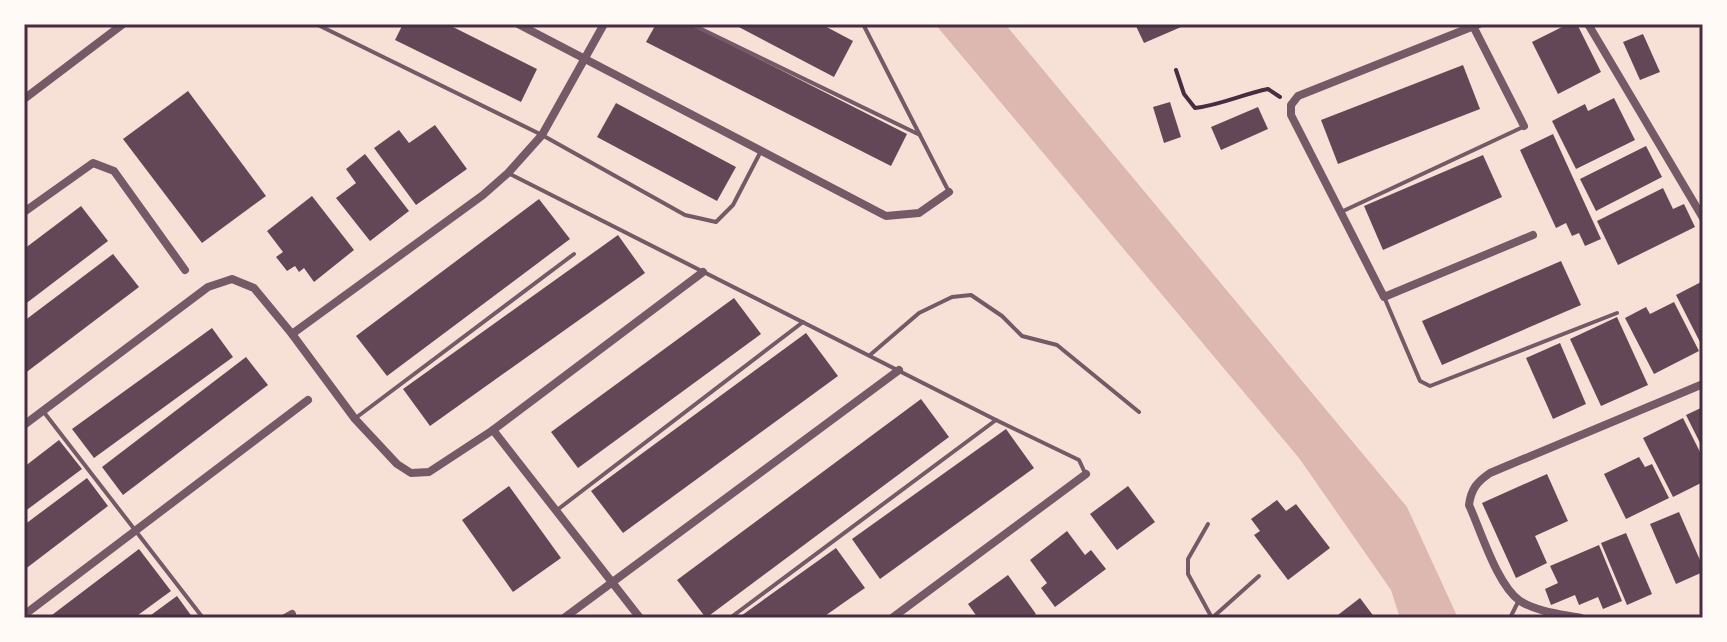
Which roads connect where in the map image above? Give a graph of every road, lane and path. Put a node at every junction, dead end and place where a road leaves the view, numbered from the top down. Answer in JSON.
{"nodes":[{"id":1,"x":123,"y":24,"type":"edge"},
{"id":2,"x":316,"y":24,"type":"edge"},
{"id":3,"x":518,"y":24,"type":"edge"},
{"id":4,"x":604,"y":24,"type":"edge"},
{"id":5,"x":691,"y":24,"type":"edge"},
{"id":6,"x":863,"y":24,"type":"edge"},
{"id":7,"x":1588,"y":24,"type":"edge"},
{"id":8,"x":1476,"y":25,"type":"edge"},
{"id":9,"x":585,"y":60,"type":"junction"},
{"id":10,"x":1176,"y":70,"type":"dead end"},
{"id":11,"x":24,"y":99,"type":"edge"},
{"id":12,"x":1291,"y":105,"type":"junction"},
{"id":13,"x":1524,"y":126,"type":"joint"},
{"id":14,"x":542,"y":135,"type":"junction"},
{"id":15,"x":920,"y":135,"type":"junction"},
{"id":16,"x":761,"y":151,"type":"junction"},
{"id":17,"x":508,"y":173,"type":"junction"},
{"id":18,"x":949,"y":192,"type":"joint"},
{"id":19,"x":24,"y":212,"type":"edge"},
{"id":20,"x":1341,"y":212,"type":"junction"},
{"id":21,"x":1703,"y":218,"type":"edge"},
{"id":22,"x":1533,"y":235,"type":"dead end"},
{"id":23,"x":574,"y":254,"type":"dead end"},
{"id":24,"x":185,"y":270,"type":"dead end"},
{"id":25,"x":703,"y":272,"type":"junction"},
{"id":26,"x":1384,"y":297,"type":"junction"},
{"id":27,"x":1617,"y":313,"type":"dead end"},
{"id":28,"x":803,"y":322,"type":"junction"},
{"id":29,"x":292,"y":334,"type":"junction"},
{"id":30,"x":870,"y":355,"type":"junction"},
{"id":31,"x":899,"y":370,"type":"junction"},
{"id":32,"x":1703,"y":384,"type":"edge"},
{"id":33,"x":308,"y":400,"type":"dead end"},
{"id":34,"x":43,"y":410,"type":"junction"},
{"id":35,"x":1139,"y":412,"type":"dead end"},
{"id":36,"x":355,"y":419,"type":"junction"},
{"id":37,"x":996,"y":420,"type":"junction"},
{"id":38,"x":24,"y":425,"type":"edge"},
{"id":39,"x":493,"y":430,"type":"junction"},
{"id":40,"x":1086,"y":474,"type":"joint"},
{"id":41,"x":556,"y":510,"type":"junction"},
{"id":42,"x":1208,"y":524,"type":"dead end"},
{"id":43,"x":136,"y":533,"type":"junction"},
{"id":44,"x":1259,"y":576,"type":"dead end"},
{"id":45,"x":613,"y":583,"type":"junction"},
{"id":46,"x":1519,"y":600,"type":"junction"},
{"id":47,"x":24,"y":615,"type":"edge"},
{"id":48,"x":203,"y":618,"type":"edge"},
{"id":49,"x":564,"y":618,"type":"edge"},
{"id":50,"x":640,"y":618,"type":"edge"},
{"id":51,"x":730,"y":618,"type":"edge"},
{"id":52,"x":892,"y":618,"type":"edge"},
{"id":53,"x":1212,"y":618,"type":"edge"},
{"id":54,"x":1510,"y":618,"type":"edge"},
{"id":55,"x":1581,"y":618,"type":"edge"}],
"edges":[{"from":1,"to":11,"type":"street"},
{"from":2,"to":14,"type":"lane"},
{"from":3,"to":9,"type":"street"},
{"from":4,"to":9,"type":"street"},
{"from":5,"to":15,"type":"lane"},
{"from":6,"to":15,"type":"lane"},
{"from":7,"to":21,"type":"street"},
{"from":8,"to":12,"type":"street"},
{"from":8,"to":13,"type":"street"},
{"from":9,"to":14,"type":"street"},
{"from":9,"to":16,"type":"street"},
{"from":10,"to":12,"type":"path"},
{"from":12,"to":20,"type":"street"},
{"from":13,"to":20,"type":"lane"},
{"from":14,"to":16,"type":"lane"},
{"from":14,"to":17,"type":"street"},
{"from":15,"to":18,"type":"lane"},
{"from":16,"to":18,"type":"street"},
{"from":17,"to":25,"type":"lane"},
{"from":17,"to":29,"type":"street"},
{"from":19,"to":24,"type":"street"},
{"from":20,"to":26,"type":"street"},
{"from":22,"to":26,"type":"street"},
{"from":23,"to":36,"type":"lane"},
{"from":25,"to":28,"type":"lane"},
{"from":25,"to":39,"type":"street"},
{"from":26,"to":27,"type":"lane"},
{"from":28,"to":30,"type":"lane"},
{"from":28,"to":41,"type":"lane"},
{"from":29,"to":34,"type":"street"},
{"from":29,"to":36,"type":"street"},
{"from":30,"to":31,"type":"lane"},
{"from":30,"to":35,"type":"lane"},
{"from":31,"to":37,"type":"lane"},
{"from":31,"to":45,"type":"street"},
{"from":32,"to":46,"type":"street"},
{"from":33,"to":43,"type":"street"},
{"from":34,"to":38,"type":"street"},
{"from":34,"to":43,"type":"lane"},
{"from":36,"to":39,"type":"street"},
{"from":37,"to":40,"type":"lane"},
{"from":37,"to":51,"type":"lane"},
{"from":39,"to":41,"type":"street"},
{"from":40,"to":52,"type":"street"},
{"from":41,"to":45,"type":"street"},
{"from":42,"to":53,"type":"lane"},
{"from":43,"to":47,"type":"street"},
{"from":43,"to":48,"type":"lane"},
{"from":44,"to":53,"type":"lane"},
{"from":45,"to":49,"type":"street"},
{"from":45,"to":50,"type":"street"},
{"from":46,"to":54,"type":"lane"},
{"from":46,"to":55,"type":"street"}]}
